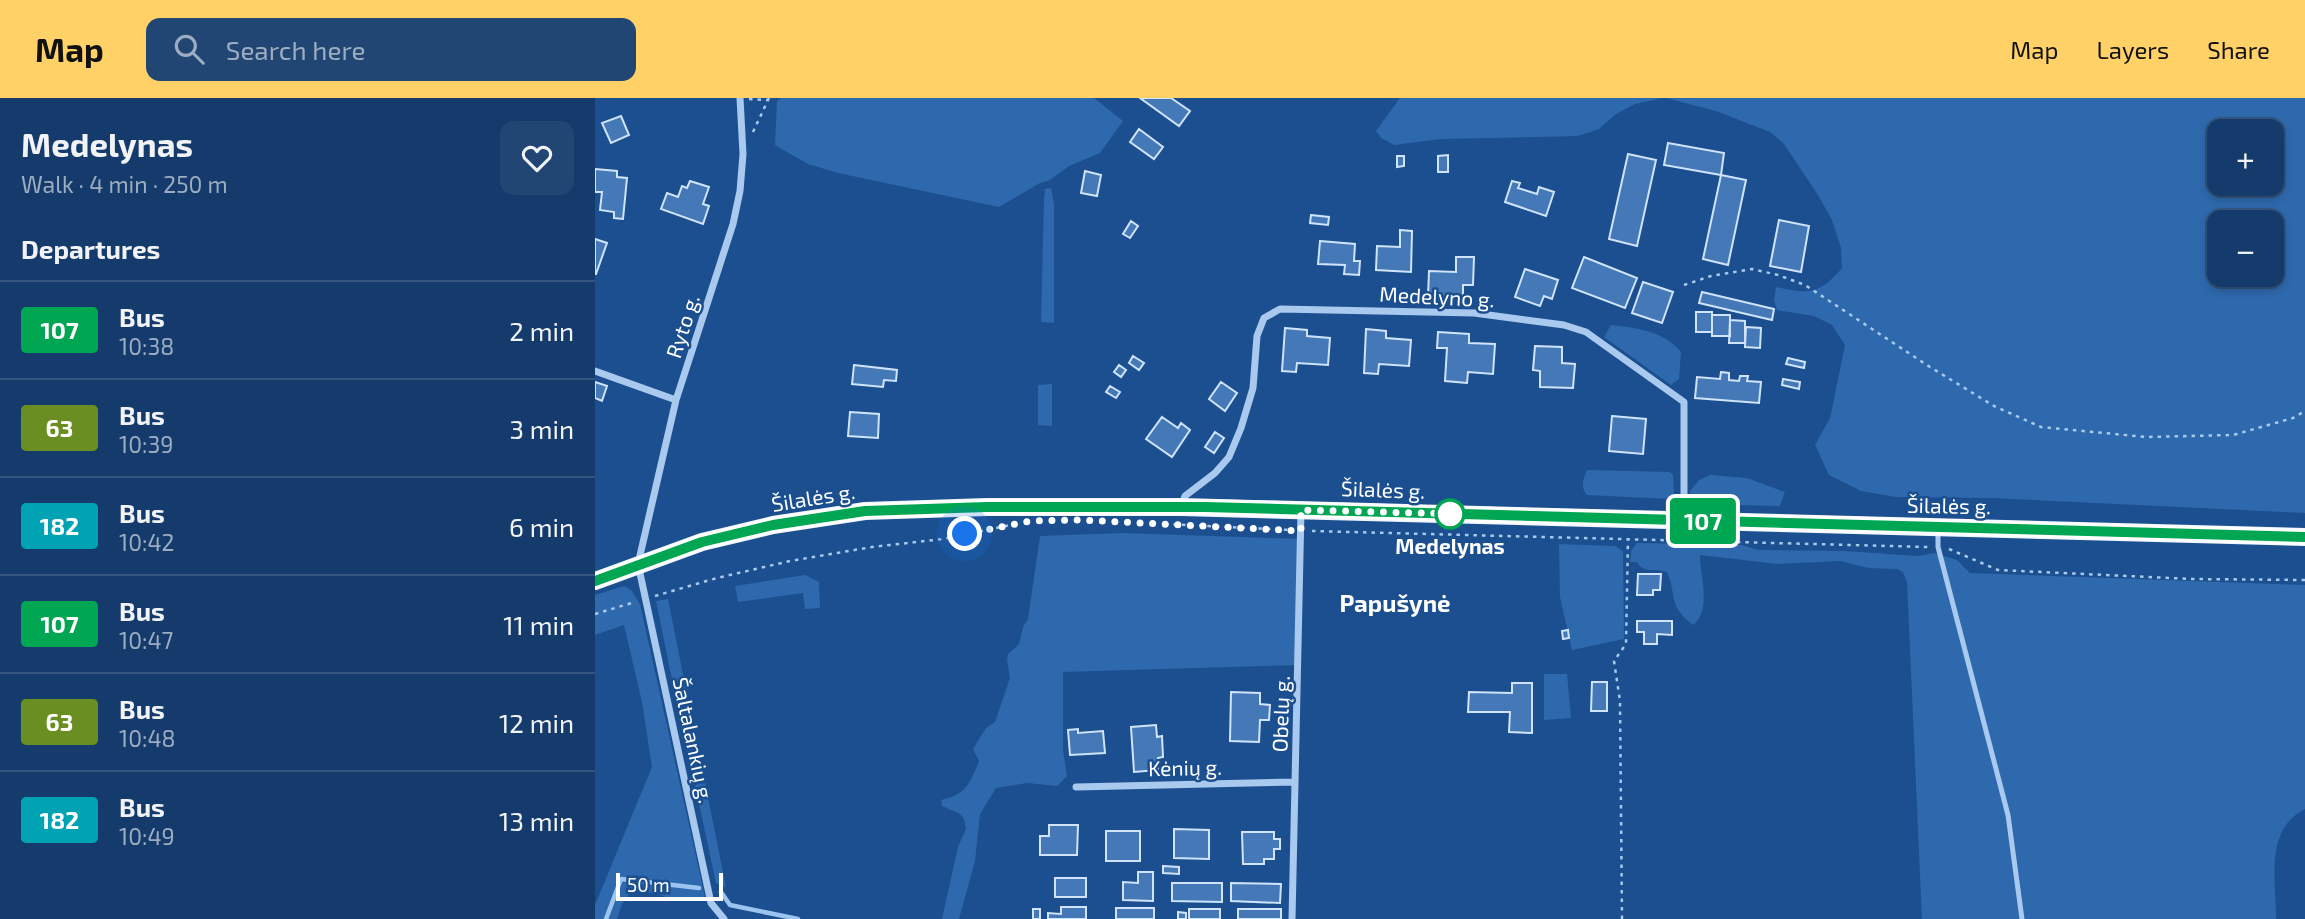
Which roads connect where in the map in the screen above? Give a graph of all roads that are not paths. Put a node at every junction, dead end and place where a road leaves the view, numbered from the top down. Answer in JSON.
{"nodes":[{"id":1,"x":740,"y":98,"type":"edge"},
{"id":2,"x":595,"y":371,"type":"edge"},
{"id":3,"x":676,"y":400,"type":"junction"},
{"id":4,"x":1181,"y":507,"type":"junction"},
{"id":5,"x":1301,"y":510,"type":"junction"},
{"id":6,"x":1684,"y":521,"type":"junction"},
{"id":7,"x":1938,"y":528,"type":"junction"},
{"id":8,"x":2305,"y":537,"type":"edge"},
{"id":9,"x":638,"y":564,"type":"junction"},
{"id":10,"x":595,"y":581,"type":"edge"},
{"id":11,"x":1296,"y":782,"type":"junction"},
{"id":12,"x":1076,"y":787,"type":"dead end"},
{"id":13,"x":724,"y":919,"type":"edge"},
{"id":14,"x":1292,"y":919,"type":"edge"},
{"id":15,"x":2022,"y":919,"type":"edge"}],
"edges":[{"from":1,"to":3,"type":"street","name":"Ryto g."},
{"from":2,"to":3,"type":"street"},
{"from":3,"to":9,"type":"street","name":"Ryto g."},
{"from":4,"to":5,"type":"main road","name":"Šilalės g."},
{"from":4,"to":6,"type":"street","name":"Medelyno g."},
{"from":4,"to":9,"type":"main road","name":"Šilalės g."},
{"from":5,"to":6,"type":"main road","name":"Šilalės g."},
{"from":5,"to":11,"type":"street","name":"Obelų g."},
{"from":6,"to":7,"type":"main road","name":"Šilalės g."},
{"from":7,"to":8,"type":"main road","name":"Šilalės g."},
{"from":7,"to":15,"type":"lane"},
{"from":9,"to":10,"type":"main road","name":"Šilalės g."},
{"from":9,"to":13,"type":"street","name":"Šaltalankių g."},
{"from":11,"to":12,"type":"street","name":"Kėnių g."},
{"from":11,"to":14,"type":"street","name":"Obelų g."}]}
